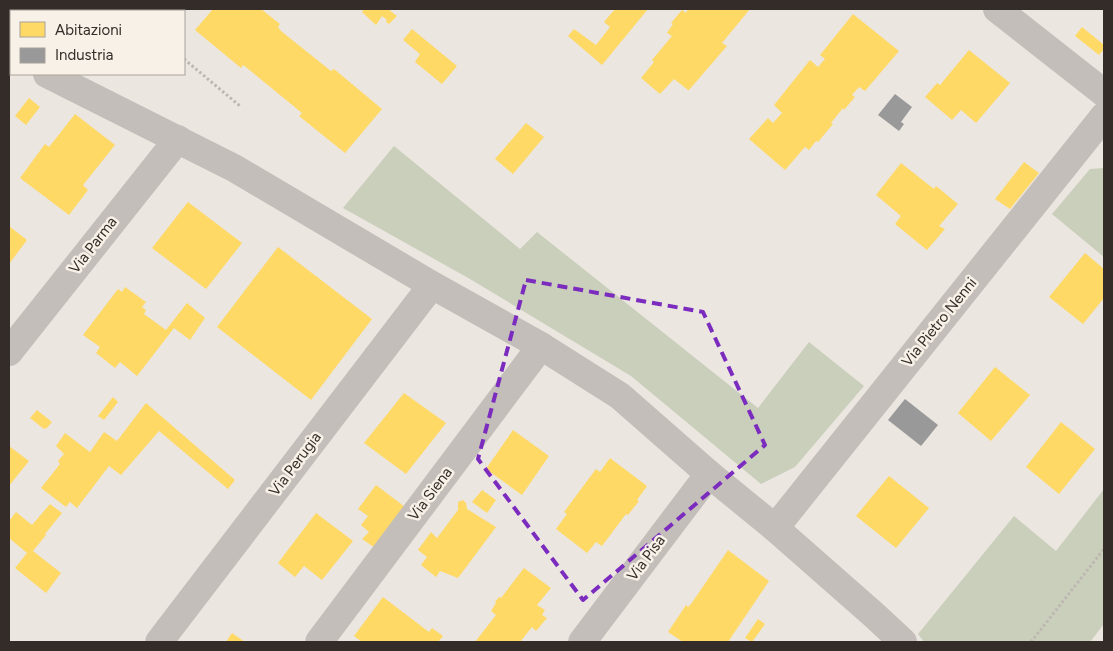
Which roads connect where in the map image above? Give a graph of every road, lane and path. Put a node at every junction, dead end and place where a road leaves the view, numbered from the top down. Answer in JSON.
{"nodes":[{"id":1,"x":997,"y":9,"type":"edge"},
{"id":2,"x":185,"y":60,"type":"edge"},
{"id":3,"x":49,"y":75,"type":"edge"},
{"id":4,"x":1104,"y":92,"type":"edge"},
{"id":5,"x":240,"y":106,"type":"dead end"},
{"id":6,"x":1104,"y":116,"type":"edge"},
{"id":7,"x":178,"y":139,"type":"junction"},
{"id":8,"x":432,"y":285,"type":"junction"},
{"id":9,"x":541,"y":346,"type":"junction"},
{"id":10,"x":9,"y":352,"type":"edge"},
{"id":11,"x":709,"y":474,"type":"junction"},
{"id":12,"x":775,"y":528,"type":"junction"},
{"id":13,"x":1104,"y":549,"type":"edge"},
{"id":14,"x":158,"y":642,"type":"edge"},
{"id":15,"x":318,"y":642,"type":"edge"},
{"id":16,"x":582,"y":642,"type":"edge"},
{"id":17,"x":903,"y":642,"type":"edge"},
{"id":18,"x":1031,"y":642,"type":"edge"}],
"edges":[{"from":1,"to":4,"type":"street"},
{"from":2,"to":5,"type":"path"},
{"from":3,"to":7,"type":"street"},
{"from":6,"to":12,"type":"street","name":"Via Pietro Nenni"},
{"from":7,"to":8,"type":"street"},
{"from":7,"to":10,"type":"street","name":"Via Parma"},
{"from":8,"to":9,"type":"street"},
{"from":8,"to":14,"type":"street","name":"Via Perugia"},
{"from":9,"to":11,"type":"street"},
{"from":9,"to":15,"type":"street","name":"Via Siena"},
{"from":11,"to":12,"type":"street"},
{"from":11,"to":16,"type":"street","name":"Via Pisa"},
{"from":12,"to":17,"type":"street"},
{"from":13,"to":18,"type":"path"}]}
